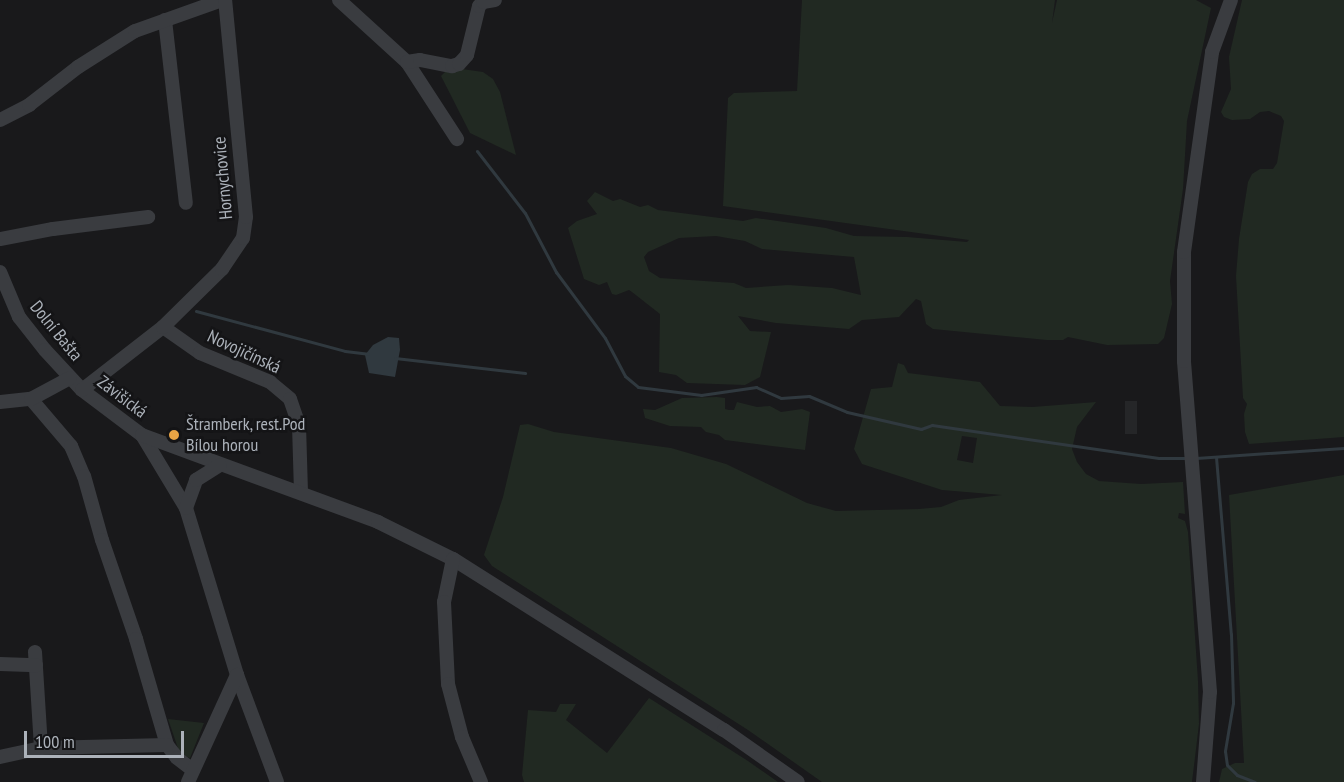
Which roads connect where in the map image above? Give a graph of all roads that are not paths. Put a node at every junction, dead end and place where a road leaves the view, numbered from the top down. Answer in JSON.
{"nodes":[{"id":1,"x":223,"y":0,"type":"edge"},
{"id":2,"x":339,"y":0,"type":"edge"},
{"id":3,"x":495,"y":0,"type":"edge"},
{"id":4,"x":1231,"y":0,"type":"edge"},
{"id":5,"x":165,"y":20,"type":"junction"},
{"id":6,"x":407,"y":62,"type":"junction"},
{"id":7,"x":0,"y":120,"type":"edge"},
{"id":8,"x":457,"y":139,"type":"dead end"},
{"id":9,"x":186,"y":203,"type":"dead end"},
{"id":10,"x":148,"y":217,"type":"dead end"},
{"id":11,"x":0,"y":239,"type":"edge"},
{"id":12,"x":0,"y":272,"type":"edge"},
{"id":13,"x":163,"y":327,"type":"junction"},
{"id":14,"x":70,"y":378,"type":"junction"},
{"id":15,"x":82,"y":390,"type":"junction"},
{"id":16,"x":31,"y":399,"type":"junction"},
{"id":17,"x":0,"y":402,"type":"edge"},
{"id":18,"x":142,"y":435,"type":"junction"},
{"id":19,"x":220,"y":465,"type":"junction"},
{"id":20,"x":301,"y":492,"type":"junction"},
{"id":21,"x":186,"y":508,"type":"junction"},
{"id":22,"x":453,"y":559,"type":"junction"},
{"id":23,"x":0,"y":664,"type":"edge"},
{"id":24,"x":237,"y":675,"type":"junction"},
{"id":25,"x":167,"y":745,"type":"junction"},
{"id":26,"x":41,"y":748,"type":"junction"},
{"id":27,"x":0,"y":757,"type":"edge"},
{"id":28,"x":191,"y":776,"type":"edge"},
{"id":29,"x":277,"y":782,"type":"edge"},
{"id":30,"x":481,"y":782,"type":"edge"},
{"id":31,"x":798,"y":782,"type":"edge"},
{"id":32,"x":1203,"y":782,"type":"edge"}],
"edges":[{"from":1,"to":5,"type":"street","name":"Hornychovice"},
{"from":1,"to":13,"type":"street","name":"Hornychovice"},
{"from":2,"to":6,"type":"street"},
{"from":3,"to":6,"type":"street"},
{"from":4,"to":32,"type":"street"},
{"from":5,"to":7,"type":"street","name":"Hornychovice"},
{"from":5,"to":9,"type":"street"},
{"from":6,"to":8,"type":"street"},
{"from":10,"to":11,"type":"street"},
{"from":12,"to":14,"type":"street","name":"Dolní Bašta"},
{"from":13,"to":15,"type":"street","name":"Hornychovice"},
{"from":13,"to":20,"type":"street","name":"Novojičínská"},
{"from":14,"to":15,"type":"street","name":"Závišická"},
{"from":14,"to":16,"type":"street"},
{"from":15,"to":18,"type":"street","name":"Závišická"},
{"from":16,"to":17,"type":"street"},
{"from":16,"to":25,"type":"street"},
{"from":18,"to":19,"type":"street"},
{"from":18,"to":21,"type":"street","name":"Závišická"},
{"from":19,"to":20,"type":"street"},
{"from":19,"to":21,"type":"street"},
{"from":20,"to":22,"type":"street"},
{"from":21,"to":24,"type":"street","name":"Závišická"},
{"from":22,"to":30,"type":"street"},
{"from":22,"to":31,"type":"street"},
{"from":23,"to":26,"type":"street"},
{"from":24,"to":28,"type":"street"},
{"from":24,"to":29,"type":"street","name":"Závišická"},
{"from":25,"to":26,"type":"street"},
{"from":25,"to":28,"type":"street"},
{"from":26,"to":27,"type":"street"}]}
